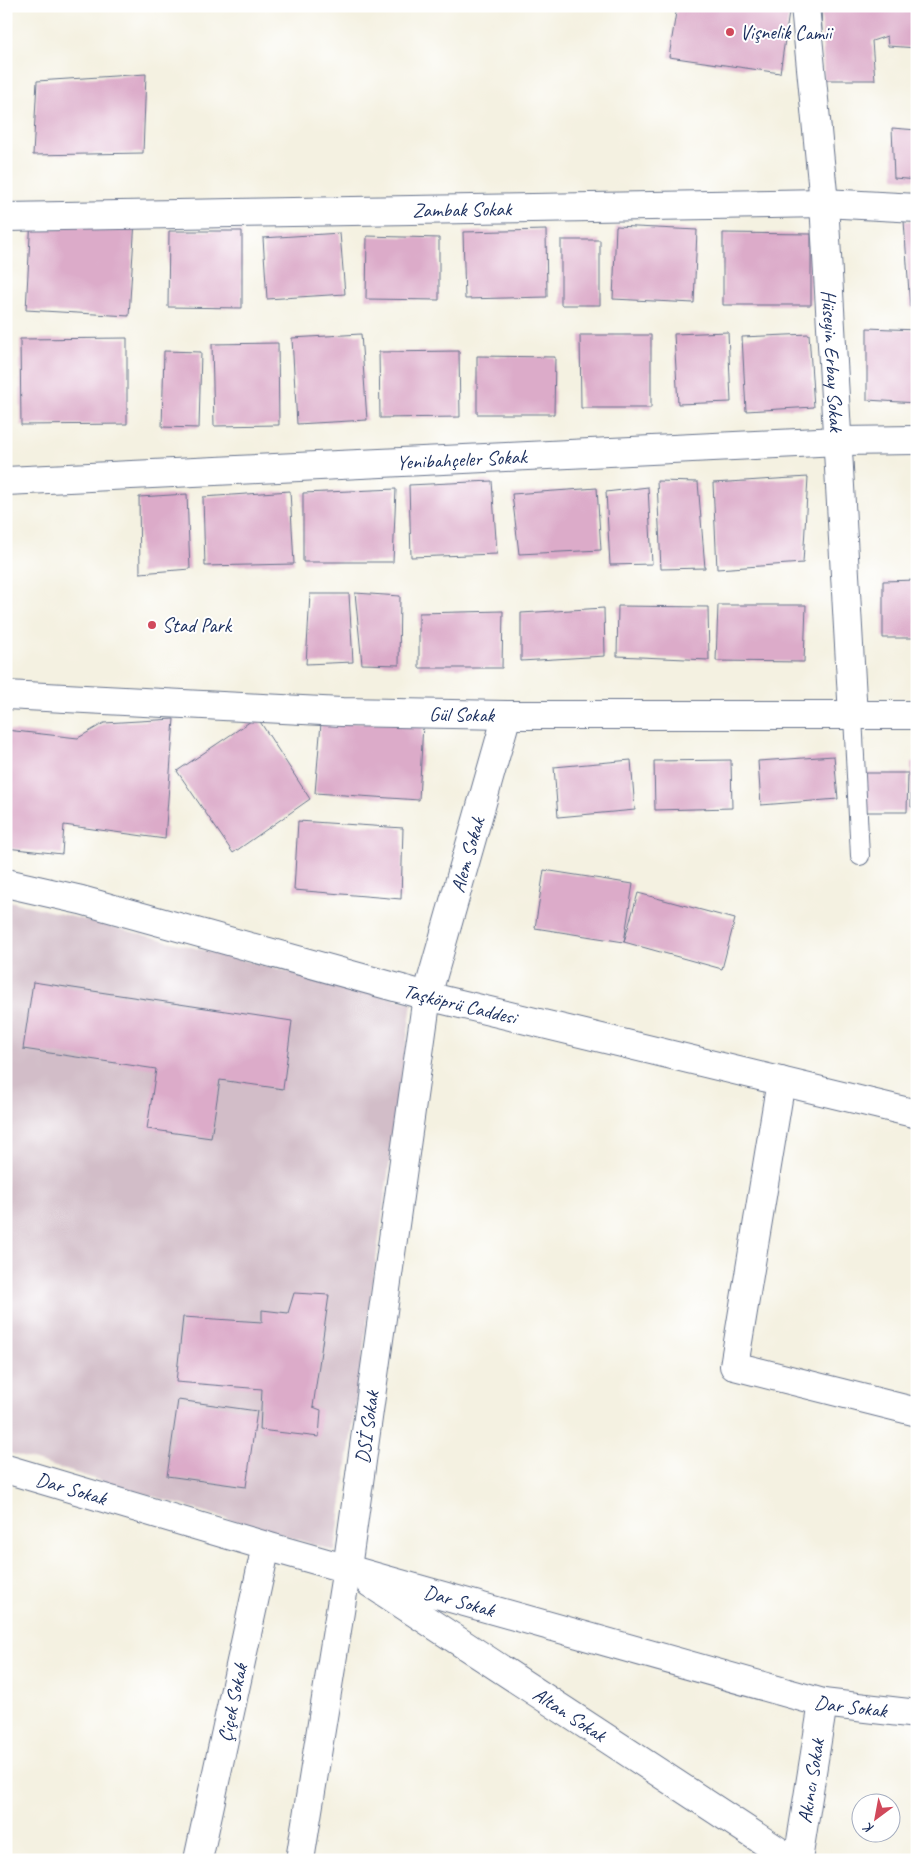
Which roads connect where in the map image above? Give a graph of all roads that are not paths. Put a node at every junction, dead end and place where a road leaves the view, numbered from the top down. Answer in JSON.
{"nodes":[{"id":1,"x":805,"y":6,"type":"edge"},
{"id":2,"x":824,"y":203,"type":"junction"},
{"id":3,"x":917,"y":208,"type":"edge"},
{"id":4,"x":6,"y":217,"type":"edge"},
{"id":5,"x":917,"y":440,"type":"edge"},
{"id":6,"x":839,"y":441,"type":"junction"},
{"id":7,"x":6,"y":481,"type":"edge"},
{"id":8,"x":6,"y":695,"type":"edge"},
{"id":9,"x":507,"y":715,"type":"junction"},
{"id":10,"x":917,"y":715,"type":"edge"},
{"id":11,"x":852,"y":716,"type":"junction"},
{"id":12,"x":860,"y":856,"type":"dead end"},
{"id":13,"x":6,"y":883,"type":"edge"},
{"id":14,"x":427,"y":996,"type":"junction"},
{"id":15,"x":781,"y":1081,"type":"junction"},
{"id":16,"x":917,"y":1114,"type":"edge"},
{"id":17,"x":917,"y":1412,"type":"edge"},
{"id":18,"x":6,"y":1469,"type":"edge"},
{"id":19,"x":266,"y":1546,"type":"junction"},
{"id":20,"x":347,"y":1568,"type":"junction"},
{"id":21,"x":823,"y":1703,"type":"junction"},
{"id":22,"x":917,"y":1714,"type":"edge"},
{"id":23,"x":198,"y":1860,"type":"edge"},
{"id":24,"x":300,"y":1860,"type":"edge"},
{"id":25,"x":792,"y":1860,"type":"edge"},
{"id":26,"x":798,"y":1860,"type":"edge"}],
"edges":[{"from":1,"to":2,"type":"street","name":"Hüseyin Erbay Sokak"},
{"from":2,"to":3,"type":"street","name":"Zambak Sokak"},
{"from":2,"to":4,"type":"street","name":"Zambak Sokak"},
{"from":2,"to":6,"type":"street","name":"Hüseyin Erbay Sokak"},
{"from":5,"to":6,"type":"street","name":"Yenibahçeler Sokak"},
{"from":6,"to":7,"type":"street","name":"Yenibahçeler Sokak"},
{"from":6,"to":11,"type":"street","name":"Hüseyin Erbay Sokak"},
{"from":8,"to":9,"type":"street","name":"Gül Sokak"},
{"from":9,"to":11,"type":"street","name":"Gül Sokak"},
{"from":9,"to":14,"type":"street","name":"Alem Sokak"},
{"from":10,"to":11,"type":"street","name":"Gül Sokak"},
{"from":11,"to":12,"type":"lane"},
{"from":13,"to":14,"type":"street","name":"Taşköprü Caddesi"},
{"from":14,"to":15,"type":"street","name":"Taşköprü Caddesi"},
{"from":14,"to":20,"type":"street","name":"DSİ Sokak"},
{"from":15,"to":16,"type":"street","name":"Taşköprü Caddesi"},
{"from":15,"to":17,"type":"street"},
{"from":18,"to":19,"type":"street","name":"Dar Sokak"},
{"from":19,"to":20,"type":"street","name":"Dar Sokak"},
{"from":19,"to":23,"type":"street","name":"Çiçek Sokak"},
{"from":20,"to":21,"type":"street","name":"Dar Sokak"},
{"from":20,"to":24,"type":"street","name":"DSİ Sokak"},
{"from":20,"to":25,"type":"street","name":"Altan Sokak"},
{"from":21,"to":22,"type":"street","name":"Dar Sokak"},
{"from":21,"to":26,"type":"street","name":"Akıncı Sokak"}]}
